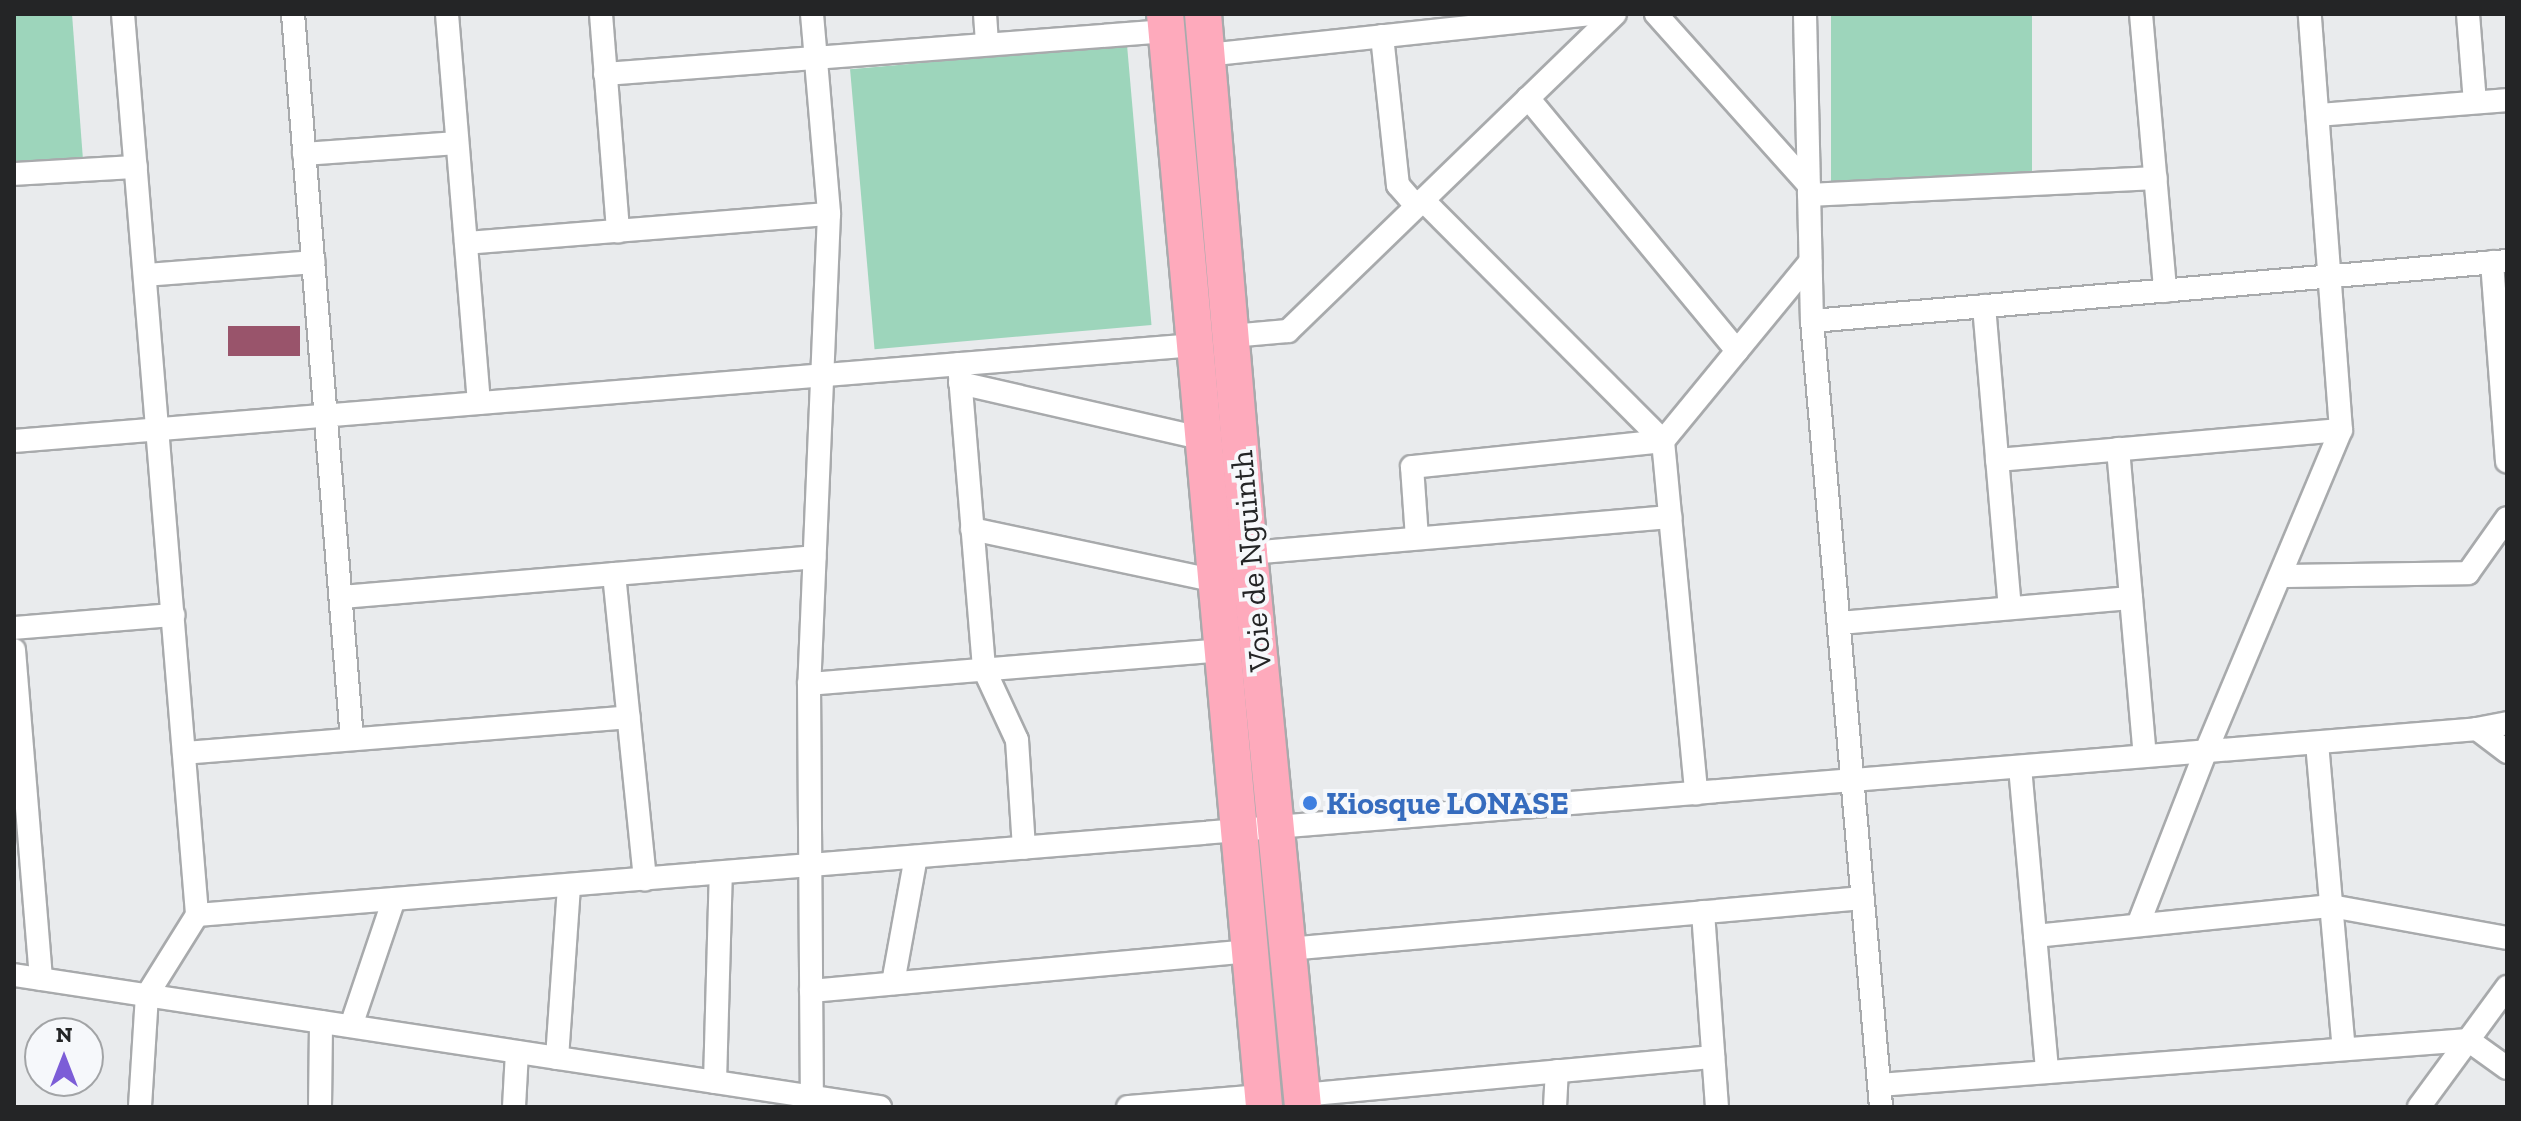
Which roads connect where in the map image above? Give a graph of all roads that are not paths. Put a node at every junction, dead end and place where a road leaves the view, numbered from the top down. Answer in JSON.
{"nodes":[{"id":1,"x":123,"y":14,"type":"edge"},
{"id":2,"x":293,"y":14,"type":"edge"},
{"id":3,"x":447,"y":14,"type":"edge"},
{"id":4,"x":601,"y":14,"type":"edge"},
{"id":5,"x":812,"y":14,"type":"edge"},
{"id":6,"x":985,"y":14,"type":"edge"},
{"id":7,"x":1203,"y":14,"type":"edge"},
{"id":8,"x":1592,"y":14,"type":"edge"},
{"id":9,"x":1615,"y":14,"type":"edge"},
{"id":10,"x":1656,"y":14,"type":"edge"},
{"id":11,"x":1805,"y":14,"type":"edge"},
{"id":12,"x":2141,"y":14,"type":"edge"},
{"id":13,"x":2310,"y":14,"type":"edge"},
{"id":14,"x":2468,"y":14,"type":"edge"},
{"id":15,"x":1166,"y":23,"type":"edge"},
{"id":16,"x":1382,"y":36,"type":"junction"},
{"id":17,"x":987,"y":44,"type":"junction"},
{"id":18,"x":1207,"y":55,"type":"junction"},
{"id":19,"x":815,"y":57,"type":"junction"},
{"id":20,"x":605,"y":74,"type":"junction"},
{"id":21,"x":1528,"y":98,"type":"junction"},
{"id":22,"x":2507,"y":100,"type":"edge"},
{"id":23,"x":2475,"y":102,"type":"junction"},
{"id":24,"x":2318,"y":115,"type":"junction"},
{"id":25,"x":457,"y":143,"type":"junction"},
{"id":26,"x":304,"y":154,"type":"junction"},
{"id":27,"x":136,"y":167,"type":"junction"},
{"id":28,"x":14,"y":174,"type":"edge"},
{"id":29,"x":2156,"y":178,"type":"junction"},
{"id":30,"x":1809,"y":190,"type":"junction"},
{"id":31,"x":1420,"y":203,"type":"junction"},
{"id":32,"x":829,"y":214,"type":"junction"},
{"id":33,"x":618,"y":231,"type":"junction"},
{"id":34,"x":466,"y":243,"type":"junction"},
{"id":35,"x":313,"y":262,"type":"junction"},
{"id":36,"x":1810,"y":262,"type":"junction"},
{"id":37,"x":2500,"y":262,"type":"edge"},
{"id":38,"x":145,"y":275,"type":"junction"},
{"id":39,"x":2329,"y":277,"type":"junction"},
{"id":40,"x":2165,"y":291,"type":"junction"},
{"id":41,"x":1984,"y":306,"type":"junction"},
{"id":42,"x":1812,"y":321,"type":"junction"},
{"id":43,"x":1231,"y":336,"type":"junction"},
{"id":44,"x":1195,"y":345,"type":"junction"},
{"id":45,"x":1737,"y":351,"type":"junction"},
{"id":46,"x":960,"y":374,"type":"junction"},
{"id":47,"x":822,"y":375,"type":"junction"},
{"id":48,"x":479,"y":403,"type":"junction"},
{"id":49,"x":326,"y":416,"type":"junction"},
{"id":50,"x":157,"y":429,"type":"junction"},
{"id":51,"x":2341,"y":430,"type":"junction"},
{"id":52,"x":1204,"y":439,"type":"junction"},
{"id":53,"x":14,"y":441,"type":"edge"},
{"id":54,"x":1663,"y":441,"type":"junction"},
{"id":55,"x":2118,"y":449,"type":"junction"},
{"id":56,"x":1997,"y":460,"type":"junction"},
{"id":57,"x":2507,"y":461,"type":"edge"},
{"id":58,"x":1670,"y":517,"type":"junction"},
{"id":59,"x":2507,"y":518,"type":"edge"},
{"id":60,"x":972,"y":529,"type":"junction"},
{"id":61,"x":1417,"y":538,"type":"junction"},
{"id":62,"x":1249,"y":553,"type":"junction"},
{"id":63,"x":814,"y":557,"type":"junction"},
{"id":64,"x":614,"y":574,"type":"junction"},
{"id":65,"x":2281,"y":576,"type":"junction"},
{"id":66,"x":1217,"y":581,"type":"junction"},
{"id":67,"x":341,"y":597,"type":"junction"},
{"id":68,"x":2131,"y":598,"type":"junction"},
{"id":69,"x":2010,"y":608,"type":"junction"},
{"id":70,"x":173,"y":615,"type":"junction"},
{"id":71,"x":1839,"y":623,"type":"junction"},
{"id":72,"x":14,"y":628,"type":"edge"},
{"id":73,"x":14,"y":650,"type":"edge"},
{"id":74,"x":1222,"y":650,"type":"junction"},
{"id":75,"x":984,"y":669,"type":"junction"},
{"id":76,"x":809,"y":684,"type":"junction"},
{"id":77,"x":629,"y":717,"type":"junction"},
{"id":78,"x":2507,"y":723,"type":"edge"},
{"id":79,"x":2477,"y":729,"type":"junction"},
{"id":80,"x":352,"y":739,"type":"junction"},
{"id":81,"x":2317,"y":743,"type":"junction"},
{"id":82,"x":2206,"y":751,"type":"junction"},
{"id":83,"x":2507,"y":752,"type":"edge"},
{"id":84,"x":184,"y":753,"type":"junction"},
{"id":85,"x":2145,"y":756,"type":"junction"},
{"id":86,"x":2020,"y":767,"type":"junction"},
{"id":87,"x":19,"y":776,"type":"edge"},
{"id":88,"x":1853,"y":781,"type":"junction"},
{"id":89,"x":1696,"y":793,"type":"junction"},
{"id":90,"x":1278,"y":827,"type":"junction"},
{"id":91,"x":1239,"y":830,"type":"junction"},
{"id":92,"x":1024,"y":848,"type":"junction"},
{"id":93,"x":916,"y":857,"type":"junction"},
{"id":94,"x":810,"y":865,"type":"junction"},
{"id":95,"x":721,"y":873,"type":"junction"},
{"id":96,"x":645,"y":879,"type":"junction"},
{"id":97,"x":569,"y":885,"type":"junction"},
{"id":98,"x":1863,"y":898,"type":"junction"},
{"id":99,"x":394,"y":899,"type":"junction"},
{"id":100,"x":2331,"y":906,"type":"junction"},
{"id":101,"x":1703,"y":912,"type":"junction"},
{"id":102,"x":197,"y":915,"type":"junction"},
{"id":103,"x":2138,"y":925,"type":"junction"},
{"id":104,"x":2035,"y":936,"type":"junction"},
{"id":105,"x":2507,"y":938,"type":"edge"},
{"id":106,"x":1288,"y":949,"type":"junction"},
{"id":107,"x":1250,"y":951,"type":"junction"},
{"id":108,"x":14,"y":975,"type":"edge"},
{"id":109,"x":41,"y":979,"type":"junction"},
{"id":110,"x":893,"y":983,"type":"junction"},
{"id":111,"x":2507,"y":987,"type":"edge"},
{"id":112,"x":811,"y":991,"type":"junction"},
{"id":113,"x":147,"y":995,"type":"junction"},
{"id":114,"x":321,"y":1022,"type":"junction"},
{"id":115,"x":351,"y":1026,"type":"junction"},
{"id":116,"x":2468,"y":1040,"type":"junction"},
{"id":117,"x":2344,"y":1049,"type":"junction"},
{"id":118,"x":517,"y":1052,"type":"junction"},
{"id":119,"x":1713,"y":1057,"type":"junction"},
{"id":120,"x":557,"y":1058,"type":"junction"},
{"id":121,"x":2507,"y":1068,"type":"edge"},
{"id":122,"x":1557,"y":1071,"type":"junction"},
{"id":123,"x":2047,"y":1072,"type":"junction"},
{"id":124,"x":715,"y":1082,"type":"junction"},
{"id":125,"x":1880,"y":1096,"type":"edge"},
{"id":126,"x":1302,"y":1101,"type":"edge"},
{"id":127,"x":812,"y":1102,"type":"edge"},
{"id":128,"x":1264,"y":1102,"type":"edge"},
{"id":129,"x":140,"y":1107,"type":"edge"},
{"id":130,"x":320,"y":1107,"type":"edge"},
{"id":131,"x":514,"y":1107,"type":"edge"},
{"id":132,"x":880,"y":1107,"type":"edge"},
{"id":133,"x":1128,"y":1107,"type":"edge"},
{"id":134,"x":1555,"y":1107,"type":"edge"},
{"id":135,"x":1717,"y":1107,"type":"edge"},
{"id":136,"x":2419,"y":1107,"type":"edge"}],
"edges":[{"from":1,"to":27,"type":"street"},
{"from":2,"to":26,"type":"street"},
{"from":3,"to":25,"type":"street"},
{"from":4,"to":20,"type":"street"},
{"from":5,"to":19,"type":"street"},
{"from":6,"to":17,"type":"street"},
{"from":7,"to":18,"type":"highway","name":"Voie de Nguinth"},
{"from":8,"to":16,"type":"street"},
{"from":9,"to":21,"type":"street"},
{"from":10,"to":30,"type":"street"},
{"from":11,"to":30,"type":"street"},
{"from":12,"to":29,"type":"street"},
{"from":13,"to":24,"type":"street"},
{"from":14,"to":23,"type":"street"},
{"from":15,"to":17,"type":"street"},
{"from":15,"to":44,"type":"highway","name":"Voie de Nguinth"},
{"from":16,"to":18,"type":"street"},
{"from":16,"to":31,"type":"street"},
{"from":17,"to":19,"type":"street"},
{"from":18,"to":43,"type":"highway","name":"Voie de Nguinth"},
{"from":19,"to":20,"type":"street"},
{"from":19,"to":32,"type":"street"},
{"from":20,"to":33,"type":"street"},
{"from":21,"to":31,"type":"street"},
{"from":21,"to":45,"type":"street"},
{"from":22,"to":23,"type":"street"},
{"from":23,"to":24,"type":"street"},
{"from":24,"to":39,"type":"street"},
{"from":25,"to":26,"type":"street"},
{"from":25,"to":34,"type":"street"},
{"from":26,"to":35,"type":"street"},
{"from":27,"to":28,"type":"street"},
{"from":27,"to":38,"type":"street"},
{"from":29,"to":30,"type":"street"},
{"from":29,"to":40,"type":"street"},
{"from":30,"to":36,"type":"street"},
{"from":31,"to":43,"type":"street"},
{"from":31,"to":54,"type":"street"},
{"from":32,"to":33,"type":"street"},
{"from":32,"to":47,"type":"street"},
{"from":33,"to":34,"type":"street"},
{"from":34,"to":48,"type":"street"},
{"from":35,"to":38,"type":"street"},
{"from":35,"to":49,"type":"street"},
{"from":36,"to":42,"type":"street"},
{"from":36,"to":45,"type":"street"},
{"from":37,"to":39,"type":"street"},
{"from":37,"to":57,"type":"street"},
{"from":38,"to":50,"type":"street"},
{"from":39,"to":40,"type":"street"},
{"from":39,"to":51,"type":"street"},
{"from":40,"to":41,"type":"street"},
{"from":41,"to":42,"type":"street"},
{"from":41,"to":56,"type":"street"},
{"from":42,"to":71,"type":"street"},
{"from":43,"to":62,"type":"highway","name":"Voie de Nguinth"},
{"from":44,"to":46,"type":"street"},
{"from":44,"to":52,"type":"highway","name":"Voie de Nguinth"},
{"from":45,"to":54,"type":"street"},
{"from":46,"to":47,"type":"street"},
{"from":46,"to":52,"type":"street"},
{"from":46,"to":60,"type":"street"},
{"from":47,"to":48,"type":"street"},
{"from":47,"to":63,"type":"street"},
{"from":48,"to":49,"type":"street"},
{"from":49,"to":50,"type":"street"},
{"from":49,"to":67,"type":"street"},
{"from":50,"to":53,"type":"street"},
{"from":50,"to":70,"type":"street"},
{"from":51,"to":55,"type":"street"},
{"from":51,"to":65,"type":"street"},
{"from":52,"to":66,"type":"highway","name":"Voie de Nguinth"},
{"from":54,"to":58,"type":"street"},
{"from":54,"to":61,"type":"street"},
{"from":55,"to":56,"type":"street"},
{"from":55,"to":68,"type":"street"},
{"from":56,"to":69,"type":"street"},
{"from":58,"to":61,"type":"street"},
{"from":58,"to":89,"type":"street"},
{"from":59,"to":65,"type":"street"},
{"from":60,"to":66,"type":"street"},
{"from":60,"to":75,"type":"street"},
{"from":61,"to":62,"type":"street"},
{"from":62,"to":90,"type":"highway","name":"Voie de Nguinth"},
{"from":63,"to":64,"type":"street"},
{"from":63,"to":76,"type":"street"},
{"from":64,"to":67,"type":"street"},
{"from":64,"to":77,"type":"street"},
{"from":65,"to":82,"type":"street"},
{"from":66,"to":74,"type":"highway","name":"Voie de Nguinth"},
{"from":67,"to":80,"type":"street"},
{"from":68,"to":69,"type":"street"},
{"from":68,"to":85,"type":"street"},
{"from":69,"to":71,"type":"street"},
{"from":70,"to":72,"type":"street"},
{"from":70,"to":84,"type":"street"},
{"from":71,"to":88,"type":"street"},
{"from":73,"to":87,"type":"street"},
{"from":74,"to":75,"type":"street"},
{"from":74,"to":91,"type":"highway","name":"Voie de Nguinth"},
{"from":75,"to":76,"type":"street"},
{"from":75,"to":92,"type":"street"},
{"from":76,"to":94,"type":"street"},
{"from":77,"to":80,"type":"street"},
{"from":77,"to":96,"type":"street"},
{"from":78,"to":79,"type":"street"},
{"from":79,"to":81,"type":"street"},
{"from":79,"to":83,"type":"street"},
{"from":80,"to":84,"type":"street"},
{"from":81,"to":82,"type":"street"},
{"from":81,"to":100,"type":"street"},
{"from":82,"to":85,"type":"street"},
{"from":82,"to":103,"type":"street"},
{"from":84,"to":102,"type":"street"},
{"from":85,"to":86,"type":"street"},
{"from":86,"to":88,"type":"street"},
{"from":86,"to":104,"type":"street"},
{"from":87,"to":109,"type":"street"},
{"from":88,"to":89,"type":"street"},
{"from":88,"to":98,"type":"street"},
{"from":89,"to":90,"type":"street"},
{"from":90,"to":91,"type":"street"},
{"from":90,"to":106,"type":"highway","name":"Voie de Nguinth"},
{"from":91,"to":92,"type":"street"},
{"from":91,"to":107,"type":"highway","name":"Voie de Nguinth"},
{"from":92,"to":93,"type":"street"},
{"from":93,"to":94,"type":"street"},
{"from":93,"to":110,"type":"street"},
{"from":94,"to":95,"type":"street"},
{"from":94,"to":112,"type":"street"},
{"from":95,"to":96,"type":"street"},
{"from":95,"to":124,"type":"street"},
{"from":96,"to":97,"type":"street"},
{"from":97,"to":99,"type":"street"},
{"from":97,"to":120,"type":"street"},
{"from":98,"to":101,"type":"street"},
{"from":98,"to":125,"type":"street"},
{"from":99,"to":102,"type":"street"},
{"from":99,"to":115,"type":"street"},
{"from":100,"to":103,"type":"street"},
{"from":100,"to":105,"type":"street"},
{"from":100,"to":117,"type":"street"},
{"from":101,"to":106,"type":"street"},
{"from":101,"to":119,"type":"street"},
{"from":102,"to":113,"type":"street"},
{"from":103,"to":104,"type":"street"},
{"from":104,"to":123,"type":"street"},
{"from":106,"to":126,"type":"highway","name":"Voie de Nguinth"},
{"from":107,"to":110,"type":"street"},
{"from":107,"to":128,"type":"highway","name":"Voie de Nguinth"},
{"from":108,"to":109,"type":"street"},
{"from":109,"to":113,"type":"street"},
{"from":110,"to":112,"type":"street"},
{"from":111,"to":116,"type":"street"},
{"from":112,"to":127,"type":"street"},
{"from":113,"to":114,"type":"street"},
{"from":113,"to":129,"type":"street"},
{"from":114,"to":115,"type":"street"},
{"from":114,"to":130,"type":"street"},
{"from":115,"to":118,"type":"street"},
{"from":116,"to":117,"type":"street"},
{"from":116,"to":121,"type":"street"},
{"from":116,"to":136,"type":"street"},
{"from":117,"to":123,"type":"street"},
{"from":118,"to":120,"type":"street"},
{"from":118,"to":131,"type":"street"},
{"from":119,"to":122,"type":"street"},
{"from":119,"to":135,"type":"street"},
{"from":120,"to":124,"type":"street"},
{"from":122,"to":126,"type":"street"},
{"from":122,"to":134,"type":"street"},
{"from":123,"to":125,"type":"street"},
{"from":124,"to":127,"type":"street"},
{"from":127,"to":132,"type":"street"},
{"from":128,"to":133,"type":"street"}]}
